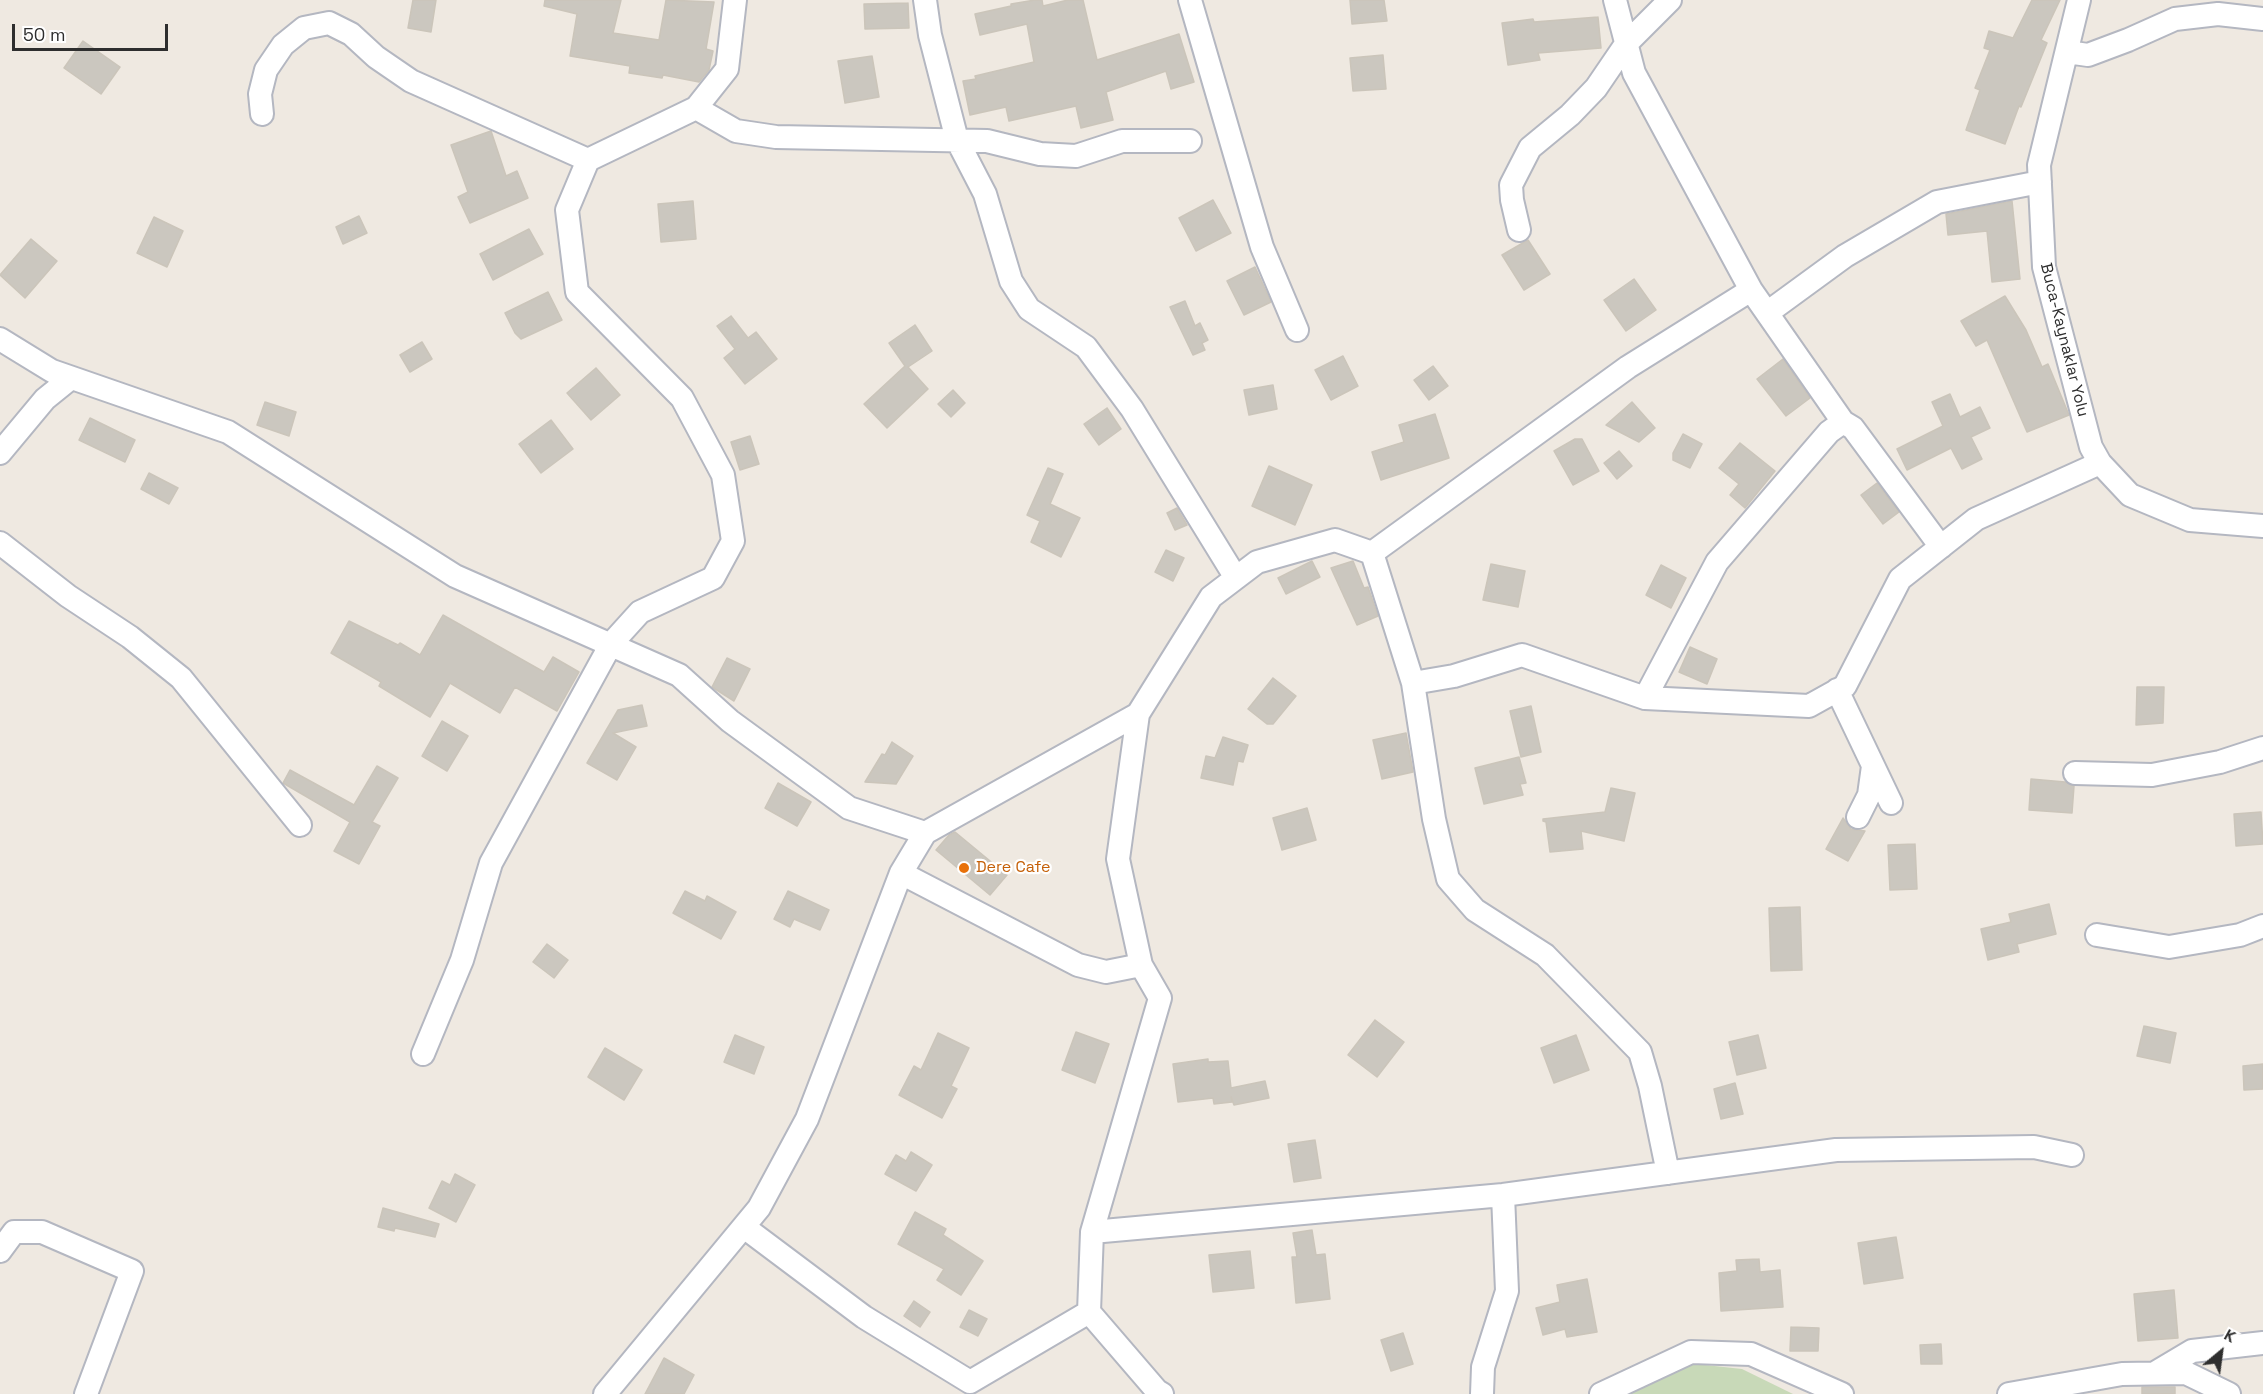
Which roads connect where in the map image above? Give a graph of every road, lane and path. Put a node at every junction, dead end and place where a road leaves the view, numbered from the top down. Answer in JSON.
{"nodes":[{"id":1,"x":735,"y":0,"type":"edge"},
{"id":2,"x":925,"y":0,"type":"edge"},
{"id":3,"x":1190,"y":0,"type":"edge"},
{"id":4,"x":1615,"y":0,"type":"edge"},
{"id":5,"x":1670,"y":0,"type":"edge"},
{"id":6,"x":2079,"y":0,"type":"edge"},
{"id":7,"x":2263,"y":19,"type":"edge"},
{"id":8,"x":1626,"y":45,"type":"junction"},
{"id":9,"x":2067,"y":52,"type":"junction"},
{"id":10,"x":696,"y":108,"type":"junction"},
{"id":11,"x":262,"y":114,"type":"dead end"},
{"id":12,"x":957,"y":140,"type":"junction"},
{"id":13,"x":1190,"y":141,"type":"dead end"},
{"id":14,"x":588,"y":160,"type":"junction"},
{"id":15,"x":2040,"y":182,"type":"junction"},
{"id":16,"x":1519,"y":230,"type":"dead end"},
{"id":17,"x":1751,"y":290,"type":"junction"},
{"id":18,"x":1767,"y":313,"type":"junction"},
{"id":19,"x":1297,"y":330,"type":"dead end"},
{"id":20,"x":0,"y":339,"type":"edge"},
{"id":21,"x":71,"y":378,"type":"junction"},
{"id":22,"x":1843,"y":422,"type":"junction"},
{"id":23,"x":0,"y":453,"type":"edge"},
{"id":24,"x":2100,"y":463,"type":"junction"},
{"id":25,"x":2262,"y":528,"type":"edge"},
{"id":26,"x":0,"y":543,"type":"edge"},
{"id":27,"x":1941,"y":547,"type":"junction"},
{"id":28,"x":1372,"y":553,"type":"junction"},
{"id":29,"x":1236,"y":578,"type":"junction"},
{"id":30,"x":611,"y":644,"type":"junction"},
{"id":31,"x":1413,"y":683,"type":"junction"},
{"id":32,"x":1837,"y":690,"type":"junction"},
{"id":33,"x":1645,"y":698,"type":"junction"},
{"id":34,"x":1137,"y":714,"type":"junction"},
{"id":35,"x":2263,"y":748,"type":"edge"},
{"id":36,"x":1873,"y":766,"type":"junction"},
{"id":37,"x":2075,"y":773,"type":"dead end"},
{"id":38,"x":1891,"y":803,"type":"dead end"},
{"id":39,"x":1858,"y":817,"type":"dead end"},
{"id":40,"x":300,"y":825,"type":"dead end"},
{"id":41,"x":925,"y":833,"type":"junction"},
{"id":42,"x":901,"y":873,"type":"junction"},
{"id":43,"x":2263,"y":926,"type":"edge"},
{"id":44,"x":2097,"y":935,"type":"dead end"},
{"id":45,"x":1141,"y":965,"type":"junction"},
{"id":46,"x":423,"y":1054,"type":"dead end"},
{"id":47,"x":2072,"y":1155,"type":"dead end"},
{"id":48,"x":1668,"y":1173,"type":"junction"},
{"id":49,"x":1503,"y":1195,"type":"junction"},
{"id":50,"x":744,"y":1227,"type":"junction"},
{"id":51,"x":1092,"y":1232,"type":"junction"},
{"id":52,"x":0,"y":1251,"type":"edge"},
{"id":53,"x":1089,"y":1312,"type":"junction"},
{"id":54,"x":2263,"y":1343,"type":"edge"},
{"id":55,"x":2154,"y":1374,"type":"junction"},
{"id":56,"x":969,"y":1388,"type":"edge"},
{"id":57,"x":86,"y":1394,"type":"edge"},
{"id":58,"x":604,"y":1394,"type":"edge"},
{"id":59,"x":1162,"y":1394,"type":"edge"},
{"id":60,"x":1482,"y":1394,"type":"edge"},
{"id":61,"x":1601,"y":1394,"type":"edge"},
{"id":62,"x":1842,"y":1394,"type":"edge"},
{"id":63,"x":2009,"y":1394,"type":"edge"},
{"id":64,"x":2229,"y":1394,"type":"edge"}],
"edges":[{"from":1,"to":10,"type":"street"},
{"from":2,"to":12,"type":"street"},
{"from":3,"to":19,"type":"street"},
{"from":4,"to":8,"type":"street"},
{"from":5,"to":8,"type":"street"},
{"from":6,"to":9,"type":"street","name":"Buca-Kaynaklar Yolu"},
{"from":7,"to":9,"type":"street"},
{"from":8,"to":16,"type":"street"},
{"from":8,"to":17,"type":"street"},
{"from":9,"to":15,"type":"street","name":"Buca-Kaynaklar Yolu"},
{"from":10,"to":12,"type":"street"},
{"from":10,"to":14,"type":"street"},
{"from":11,"to":14,"type":"street"},
{"from":12,"to":13,"type":"street"},
{"from":12,"to":29,"type":"street"},
{"from":14,"to":30,"type":"street"},
{"from":15,"to":18,"type":"street"},
{"from":15,"to":24,"type":"street","name":"Buca-Kaynaklar Yolu"},
{"from":17,"to":18,"type":"street"},
{"from":17,"to":28,"type":"street"},
{"from":18,"to":22,"type":"street"},
{"from":20,"to":21,"type":"street"},
{"from":21,"to":23,"type":"street"},
{"from":21,"to":30,"type":"street"},
{"from":22,"to":27,"type":"street"},
{"from":22,"to":33,"type":"street"},
{"from":24,"to":25,"type":"street","name":"Buca-Kaynaklar Yolu"},
{"from":24,"to":27,"type":"street"},
{"from":26,"to":40,"type":"street"},
{"from":27,"to":32,"type":"street"},
{"from":28,"to":29,"type":"street"},
{"from":28,"to":31,"type":"street"},
{"from":29,"to":34,"type":"street"},
{"from":30,"to":41,"type":"street"},
{"from":30,"to":46,"type":"street"},
{"from":31,"to":33,"type":"street"},
{"from":31,"to":48,"type":"street"},
{"from":32,"to":33,"type":"street"},
{"from":32,"to":36,"type":"street"},
{"from":34,"to":41,"type":"street"},
{"from":34,"to":45,"type":"street"},
{"from":35,"to":37,"type":"street"},
{"from":36,"to":38,"type":"street"},
{"from":36,"to":39,"type":"street"},
{"from":41,"to":42,"type":"street"},
{"from":42,"to":45,"type":"street"},
{"from":42,"to":50,"type":"street"},
{"from":43,"to":44,"type":"street"},
{"from":45,"to":51,"type":"street"},
{"from":47,"to":48,"type":"street"},
{"from":48,"to":49,"type":"street"},
{"from":49,"to":51,"type":"street"},
{"from":49,"to":60,"type":"street"},
{"from":50,"to":56,"type":"street"},
{"from":50,"to":58,"type":"street"},
{"from":51,"to":53,"type":"street"},
{"from":52,"to":57,"type":"street"},
{"from":53,"to":56,"type":"street"},
{"from":53,"to":59,"type":"street"},
{"from":54,"to":55,"type":"street"},
{"from":55,"to":63,"type":"street"},
{"from":55,"to":64,"type":"street"},
{"from":61,"to":62,"type":"street"}]}
